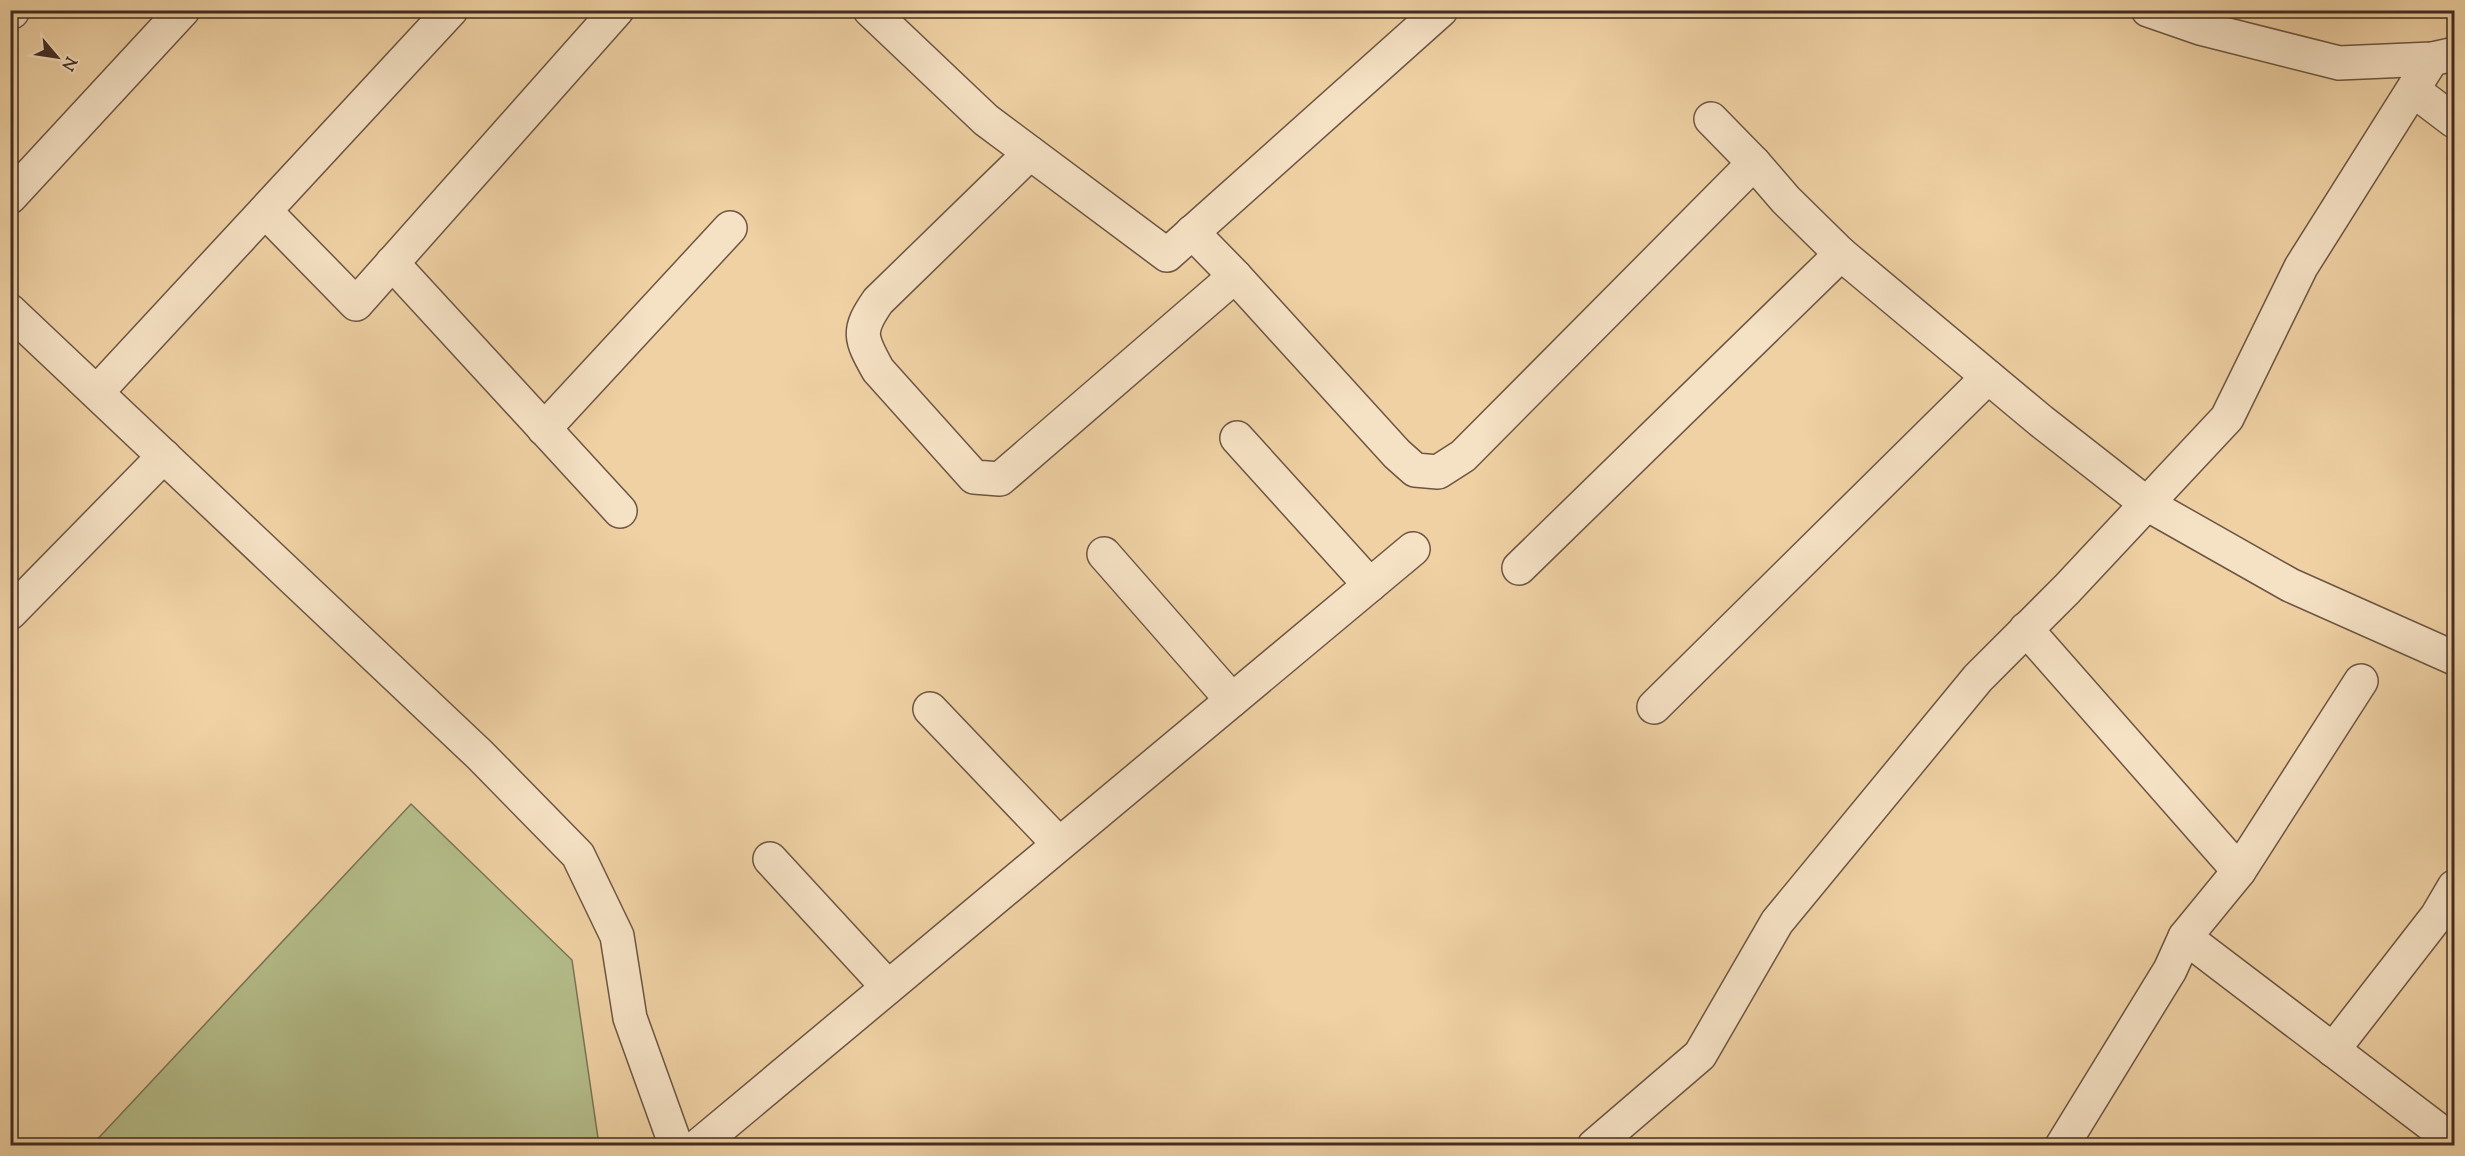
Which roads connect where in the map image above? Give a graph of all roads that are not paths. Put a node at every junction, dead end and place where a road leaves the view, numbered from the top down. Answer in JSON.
{"nodes":[{"id":1,"x":183,"y":10,"type":"edge"},
{"id":2,"x":451,"y":10,"type":"edge"},
{"id":3,"x":617,"y":10,"type":"edge"},
{"id":4,"x":870,"y":10,"type":"edge"},
{"id":5,"x":1441,"y":10,"type":"edge"},
{"id":6,"x":2148,"y":10,"type":"edge"},
{"id":7,"x":2443,"y":56,"type":"edge"},
{"id":8,"x":2413,"y":90,"type":"junction"},
{"id":9,"x":1711,"y":119,"type":"dead end"},
{"id":10,"x":2454,"y":121,"type":"edge"},
{"id":11,"x":1030,"y":153,"type":"junction"},
{"id":12,"x":1754,"y":163,"type":"junction"},
{"id":13,"x":10,"y":197,"type":"edge"},
{"id":14,"x":265,"y":211,"type":"junction"},
{"id":15,"x":730,"y":228,"type":"dead end"},
{"id":16,"x":1192,"y":232,"type":"junction"},
{"id":17,"x":1841,"y":254,"type":"junction"},
{"id":18,"x":392,"y":263,"type":"junction"},
{"id":19,"x":1235,"y":276,"type":"junction"},
{"id":20,"x":10,"y":310,"type":"edge"},
{"id":21,"x":1988,"y":377,"type":"junction"},
{"id":22,"x":97,"y":392,"type":"junction"},
{"id":23,"x":544,"y":429,"type":"junction"},
{"id":24,"x":1237,"y":438,"type":"dead end"},
{"id":25,"x":165,"y":456,"type":"junction"},
{"id":26,"x":2147,"y":504,"type":"junction"},
{"id":27,"x":620,"y":510,"type":"dead end"},
{"id":28,"x":1413,"y":549,"type":"dead end"},
{"id":29,"x":1104,"y":554,"type":"dead end"},
{"id":30,"x":1519,"y":568,"type":"dead end"},
{"id":31,"x":1370,"y":585,"type":"junction"},
{"id":32,"x":10,"y":613,"type":"edge"},
{"id":33,"x":2026,"y":629,"type":"junction"},
{"id":34,"x":2454,"y":657,"type":"edge"},
{"id":35,"x":2361,"y":681,"type":"dead end"},
{"id":36,"x":1232,"y":700,"type":"junction"},
{"id":37,"x":1654,"y":707,"type":"dead end"},
{"id":38,"x":930,"y":709,"type":"dead end"},
{"id":39,"x":1059,"y":844,"type":"junction"},
{"id":40,"x":770,"y":859,"type":"dead end"},
{"id":41,"x":2239,"y":871,"type":"junction"},
{"id":42,"x":2454,"y":887,"type":"edge"},
{"id":43,"x":2184,"y":937,"type":"junction"},
{"id":44,"x":888,"y":987,"type":"junction"},
{"id":45,"x":2333,"y":1050,"type":"junction"},
{"id":46,"x":2454,"y":1143,"type":"edge"},
{"id":47,"x":676,"y":1146,"type":"edge"},
{"id":48,"x":698,"y":1146,"type":"edge"},
{"id":49,"x":1594,"y":1146,"type":"edge"},
{"id":50,"x":2062,"y":1146,"type":"edge"}],
"edges":[{"from":1,"to":13,"type":"street"},
{"from":2,"to":14,"type":"street"},
{"from":3,"to":18,"type":"street"},
{"from":4,"to":11,"type":"street"},
{"from":5,"to":16,"type":"street"},
{"from":6,"to":7,"type":"street"},
{"from":7,"to":8,"type":"street"},
{"from":8,"to":10,"type":"street"},
{"from":8,"to":26,"type":"street"},
{"from":9,"to":12,"type":"street"},
{"from":11,"to":16,"type":"street"},
{"from":11,"to":19,"type":"street"},
{"from":12,"to":17,"type":"street"},
{"from":12,"to":19,"type":"street"},
{"from":14,"to":18,"type":"street"},
{"from":14,"to":22,"type":"street"},
{"from":15,"to":23,"type":"street"},
{"from":16,"to":19,"type":"street"},
{"from":17,"to":21,"type":"street"},
{"from":17,"to":30,"type":"street"},
{"from":18,"to":23,"type":"street"},
{"from":20,"to":22,"type":"street"},
{"from":21,"to":26,"type":"street"},
{"from":21,"to":37,"type":"street"},
{"from":22,"to":25,"type":"street"},
{"from":23,"to":27,"type":"street"},
{"from":24,"to":31,"type":"street"},
{"from":25,"to":32,"type":"street"},
{"from":25,"to":47,"type":"street"},
{"from":26,"to":33,"type":"street"},
{"from":26,"to":34,"type":"street"},
{"from":28,"to":31,"type":"street"},
{"from":29,"to":36,"type":"street"},
{"from":31,"to":36,"type":"street"},
{"from":33,"to":41,"type":"street"},
{"from":33,"to":49,"type":"street"},
{"from":35,"to":41,"type":"street"},
{"from":36,"to":39,"type":"street"},
{"from":38,"to":39,"type":"street"},
{"from":39,"to":44,"type":"street"},
{"from":40,"to":44,"type":"street"},
{"from":41,"to":43,"type":"street"},
{"from":42,"to":45,"type":"street"},
{"from":43,"to":45,"type":"street"},
{"from":43,"to":50,"type":"street"},
{"from":44,"to":48,"type":"street"},
{"from":45,"to":46,"type":"street"}]}
